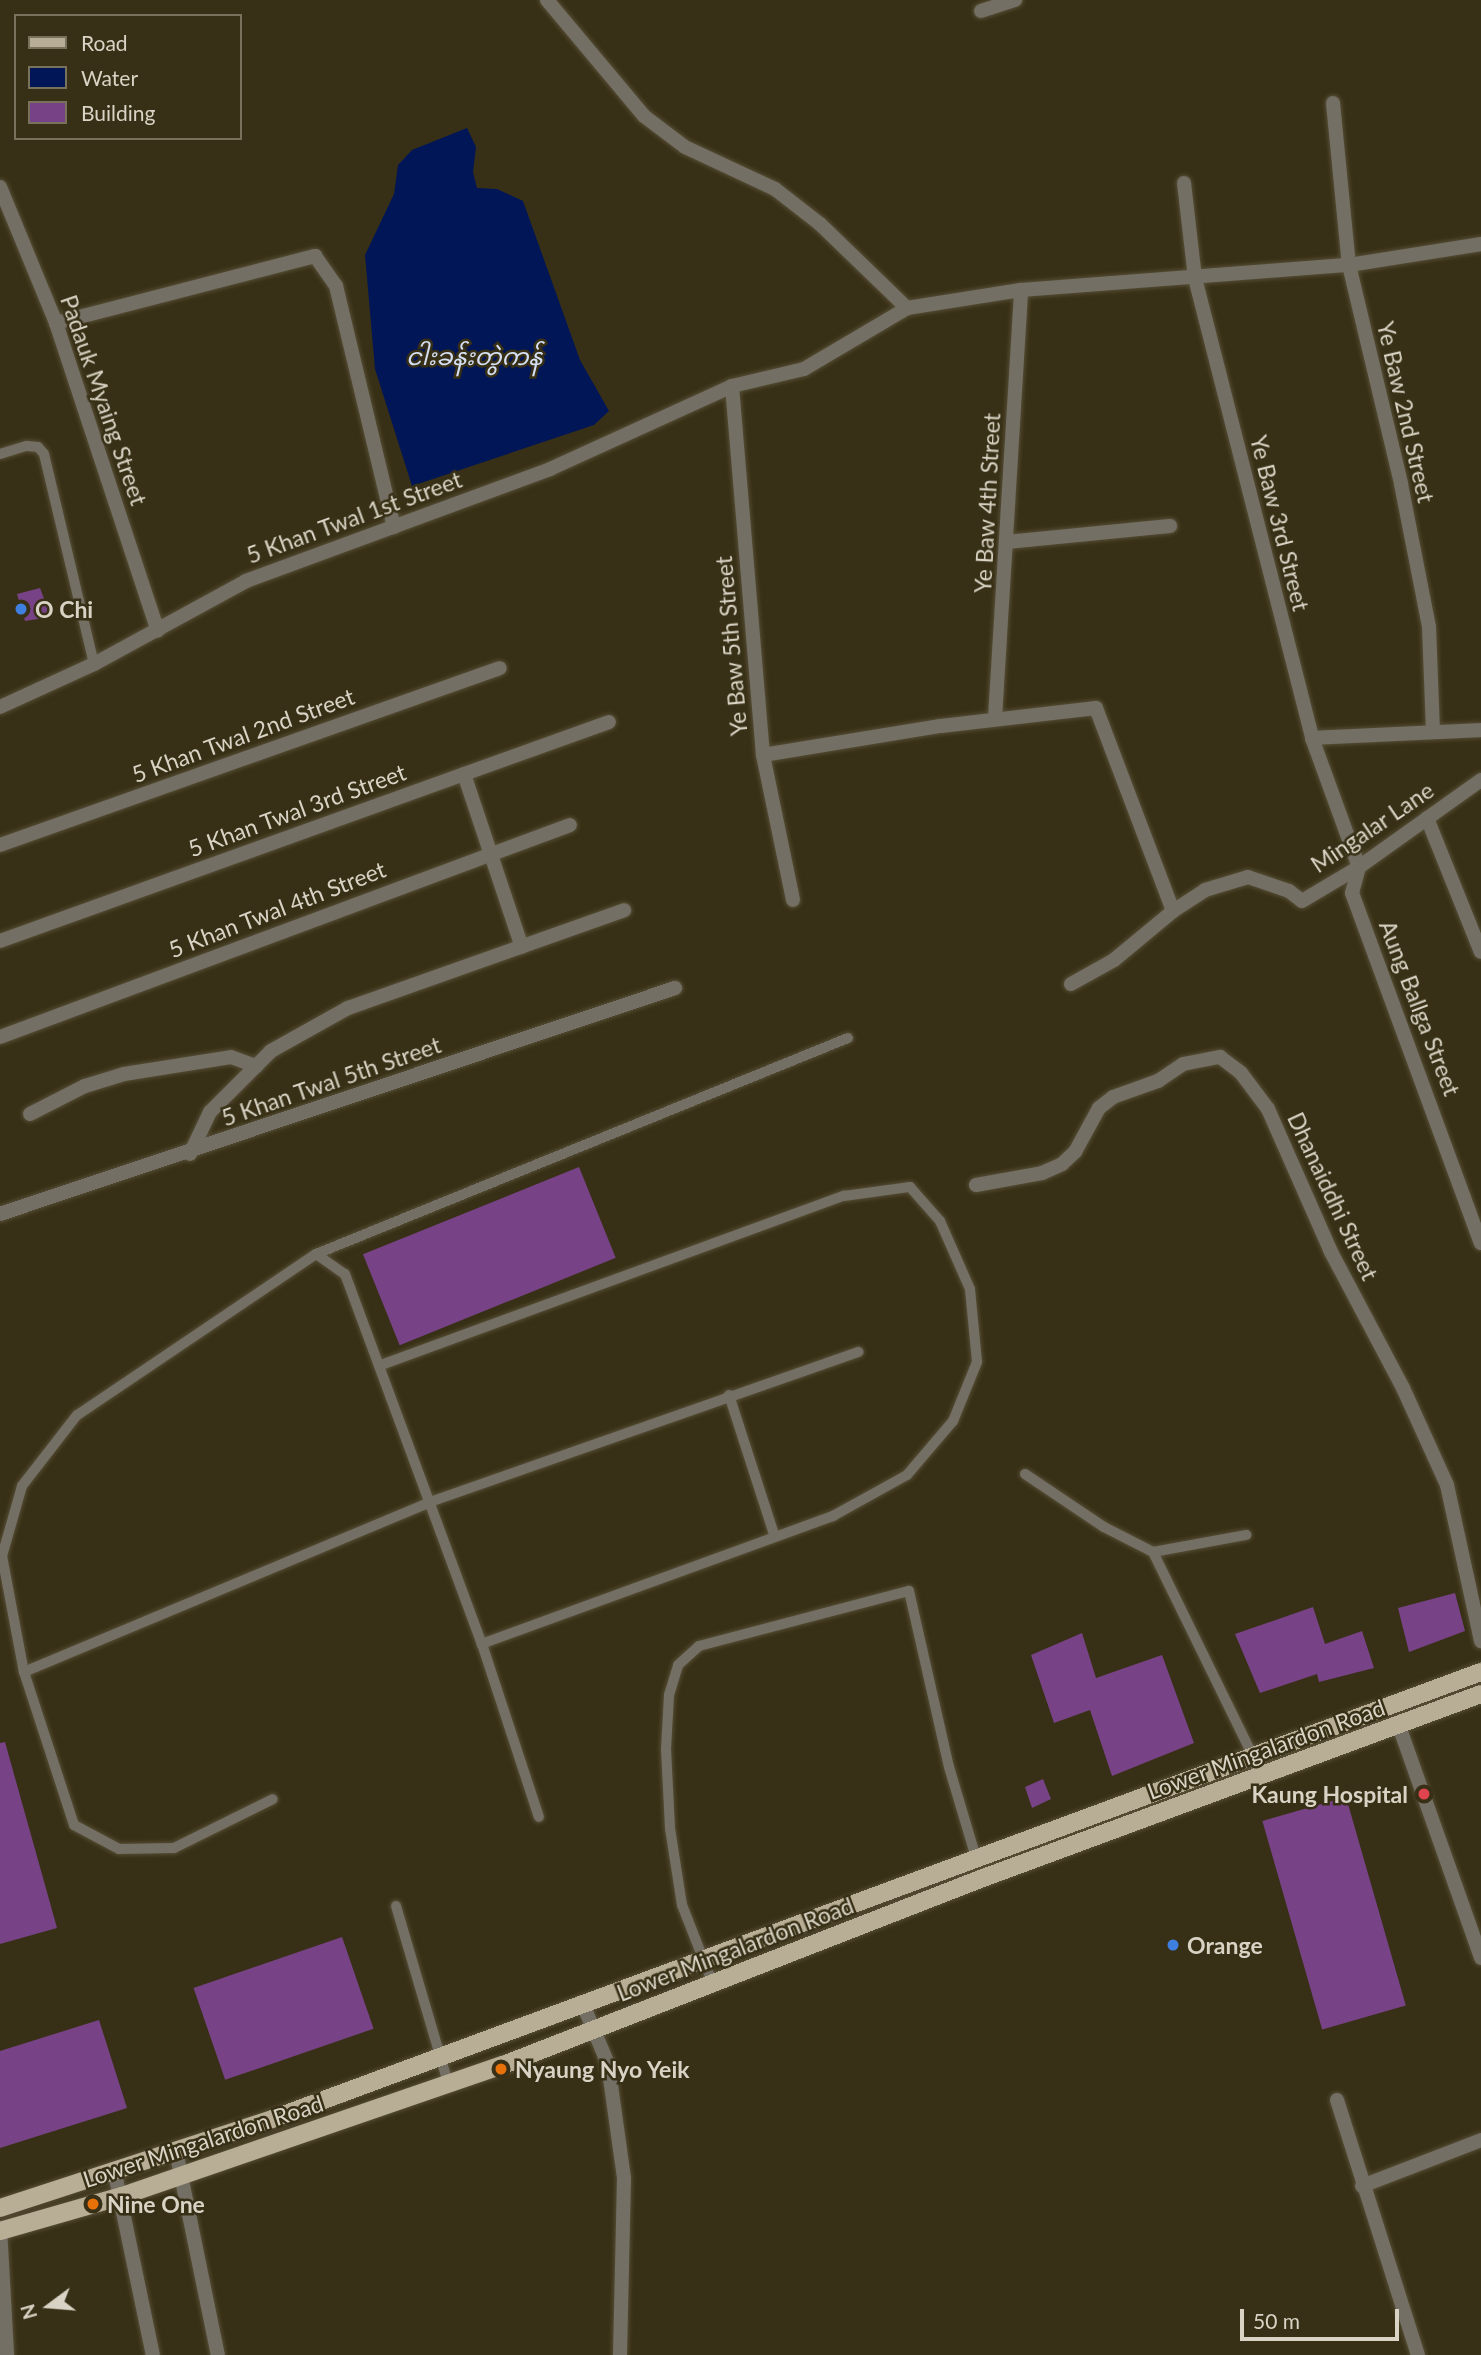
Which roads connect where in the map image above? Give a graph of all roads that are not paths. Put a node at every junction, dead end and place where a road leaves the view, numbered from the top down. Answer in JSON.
{"nodes":[{"id":1,"x":547,"y":0,"type":"edge"},
{"id":2,"x":1015,"y":0,"type":"edge"},
{"id":3,"x":981,"y":11,"type":"dead end"},
{"id":4,"x":1334,"y":103,"type":"dead end"},
{"id":5,"x":1184,"y":183,"type":"dead end"},
{"id":6,"x":0,"y":187,"type":"edge"},
{"id":7,"x":1481,"y":244,"type":"edge"},
{"id":8,"x":1349,"y":265,"type":"junction"},
{"id":9,"x":1195,"y":278,"type":"junction"},
{"id":10,"x":1021,"y":290,"type":"junction"},
{"id":11,"x":907,"y":308,"type":"junction"},
{"id":12,"x":56,"y":323,"type":"junction"},
{"id":13,"x":732,"y":386,"type":"junction"},
{"id":14,"x":0,"y":454,"type":"edge"},
{"id":15,"x":1170,"y":526,"type":"dead end"},
{"id":16,"x":394,"y":527,"type":"junction"},
{"id":17,"x":1006,"y":542,"type":"junction"},
{"id":18,"x":158,"y":631,"type":"junction"},
{"id":19,"x":94,"y":664,"type":"junction"},
{"id":20,"x":500,"y":668,"type":"dead end"},
{"id":21,"x":0,"y":707,"type":"edge"},
{"id":22,"x":995,"y":719,"type":"junction"},
{"id":23,"x":609,"y":722,"type":"dead end"},
{"id":24,"x":1433,"y":730,"type":"junction"},
{"id":25,"x":1481,"y":730,"type":"edge"},
{"id":26,"x":1312,"y":738,"type":"junction"},
{"id":27,"x":763,"y":755,"type":"junction"},
{"id":28,"x":464,"y":774,"type":"junction"},
{"id":29,"x":1481,"y":780,"type":"edge"},
{"id":30,"x":1427,"y":818,"type":"junction"},
{"id":31,"x":570,"y":825,"type":"dead end"},
{"id":32,"x":0,"y":845,"type":"edge"},
{"id":33,"x":491,"y":853,"type":"junction"},
{"id":34,"x":1359,"y":867,"type":"junction"},
{"id":35,"x":793,"y":900,"type":"dead end"},
{"id":36,"x":624,"y":910,"type":"dead end"},
{"id":37,"x":1173,"y":911,"type":"junction"},
{"id":38,"x":0,"y":941,"type":"edge"},
{"id":39,"x":522,"y":947,"type":"junction"},
{"id":40,"x":1481,"y":952,"type":"edge"},
{"id":41,"x":1071,"y":984,"type":"dead end"},
{"id":42,"x":675,"y":988,"type":"dead end"},
{"id":43,"x":0,"y":1037,"type":"edge"},
{"id":44,"x":848,"y":1038,"type":"dead end"},
{"id":45,"x":256,"y":1066,"type":"junction"},
{"id":46,"x":30,"y":1114,"type":"dead end"},
{"id":47,"x":190,"y":1154,"type":"junction"},
{"id":48,"x":976,"y":1185,"type":"dead end"},
{"id":49,"x":0,"y":1214,"type":"edge"},
{"id":50,"x":1481,"y":1243,"type":"edge"},
{"id":51,"x":316,"y":1254,"type":"junction"},
{"id":52,"x":858,"y":1352,"type":"dead end"},
{"id":53,"x":381,"y":1365,"type":"junction"},
{"id":54,"x":729,"y":1395,"type":"junction"},
{"id":55,"x":1026,"y":1474,"type":"dead end"},
{"id":56,"x":430,"y":1502,"type":"junction"},
{"id":57,"x":1246,"y":1535,"type":"dead end"},
{"id":58,"x":775,"y":1537,"type":"junction"},
{"id":59,"x":1153,"y":1552,"type":"junction"},
{"id":60,"x":1481,"y":1641,"type":"edge"},
{"id":61,"x":482,"y":1644,"type":"junction"},
{"id":62,"x":24,"y":1672,"type":"junction"},
{"id":63,"x":1481,"y":1672,"type":"edge"},
{"id":64,"x":1481,"y":1694,"type":"edge"},
{"id":65,"x":1399,"y":1726,"type":"junction"},
{"id":66,"x":1252,"y":1756,"type":"junction"},
{"id":67,"x":1259,"y":1779,"type":"junction"},
{"id":68,"x":273,"y":1799,"type":"dead end"},
{"id":69,"x":539,"y":1816,"type":"dead end"},
{"id":70,"x":977,"y":1861,"type":"junction"},
{"id":71,"x":396,"y":1906,"type":"dead end"},
{"id":72,"x":704,"y":1958,"type":"junction"},
{"id":73,"x":1481,"y":1958,"type":"edge"},
{"id":74,"x":713,"y":1984,"type":"junction"},
{"id":75,"x":582,"y":2002,"type":"junction"},
{"id":76,"x":595,"y":2030,"type":"junction"},
{"id":77,"x":440,"y":2057,"type":"junction"},
{"id":78,"x":448,"y":2083,"type":"junction"},
{"id":79,"x":1337,"y":2100,"type":"dead end"},
{"id":80,"x":1481,"y":2140,"type":"edge"},
{"id":81,"x":176,"y":2151,"type":"junction"},
{"id":82,"x":114,"y":2169,"type":"junction"},
{"id":83,"x":182,"y":2175,"type":"junction"},
{"id":84,"x":1362,"y":2186,"type":"junction"},
{"id":85,"x":122,"y":2196,"type":"junction"},
{"id":86,"x":0,"y":2208,"type":"edge"},
{"id":87,"x":0,"y":2230,"type":"edge"},
{"id":88,"x":7,"y":2355,"type":"edge"},
{"id":89,"x":153,"y":2355,"type":"edge"},
{"id":90,"x":218,"y":2355,"type":"edge"},
{"id":91,"x":620,"y":2355,"type":"edge"},
{"id":92,"x":1418,"y":2355,"type":"edge"}],
"edges":[{"from":1,"to":11,"type":"street"},
{"from":2,"to":3,"type":"street"},
{"from":4,"to":8,"type":"street","name":"Ye Baw 2nd Street"},
{"from":5,"to":9,"type":"street","name":"Ye Baw 3rd Street"},
{"from":6,"to":12,"type":"street","name":"Padauk Myaing Street"},
{"from":7,"to":8,"type":"street"},
{"from":8,"to":9,"type":"street"},
{"from":8,"to":24,"type":"street","name":"Ye Baw 2nd Street"},
{"from":9,"to":10,"type":"street"},
{"from":9,"to":26,"type":"street","name":"Ye Baw 3rd Street"},
{"from":10,"to":11,"type":"street"},
{"from":10,"to":17,"type":"street","name":"Ye Baw 4th Street"},
{"from":11,"to":13,"type":"street","name":"5 Khan Twal 1st Street"},
{"from":12,"to":16,"type":"street"},
{"from":12,"to":18,"type":"street","name":"Padauk Myaing Street"},
{"from":13,"to":16,"type":"street","name":"5 Khan Twal 1st Street"},
{"from":13,"to":27,"type":"street","name":"Ye Baw 5th Street"},
{"from":14,"to":19,"type":"lane"},
{"from":15,"to":17,"type":"street"},
{"from":16,"to":18,"type":"street","name":"5 Khan Twal 1st Street"},
{"from":17,"to":22,"type":"street","name":"Ye Baw 4th Street"},
{"from":18,"to":19,"type":"street","name":"5 Khan Twal 1st Street"},
{"from":19,"to":21,"type":"street","name":"5 Khan Twal 1st Street"},
{"from":20,"to":32,"type":"street","name":"5 Khan Twal 2nd Street"},
{"from":22,"to":27,"type":"street"},
{"from":22,"to":37,"type":"street"},
{"from":23,"to":28,"type":"street","name":"5 Khan Twal 3rd Street"},
{"from":24,"to":25,"type":"street"},
{"from":24,"to":26,"type":"street"},
{"from":26,"to":34,"type":"street","name":"Ye Baw 3rd Street"},
{"from":27,"to":35,"type":"street","name":"Ye Baw 5th Street"},
{"from":28,"to":33,"type":"street"},
{"from":28,"to":38,"type":"street","name":"5 Khan Twal 3rd Street"},
{"from":29,"to":30,"type":"street","name":"Mingalar Lane"},
{"from":30,"to":34,"type":"street","name":"Mingalar Lane"},
{"from":30,"to":40,"type":"street"},
{"from":31,"to":33,"type":"street","name":"5 Khan Twal 4th Street"},
{"from":33,"to":39,"type":"street"},
{"from":33,"to":43,"type":"street","name":"5 Khan Twal 4th Street"},
{"from":34,"to":37,"type":"street","name":"Mingalar Lane"},
{"from":34,"to":50,"type":"street","name":"Aung Ballga Street"},
{"from":36,"to":39,"type":"street"},
{"from":37,"to":41,"type":"street","name":"Mingalar Lane"},
{"from":39,"to":45,"type":"street"},
{"from":42,"to":47,"type":"street","name":"5 Khan Twal 5th Street"},
{"from":44,"to":51,"type":"lane"},
{"from":45,"to":46,"type":"street"},
{"from":45,"to":47,"type":"street"},
{"from":47,"to":49,"type":"street","name":"5 Khan Twal 5th Street"},
{"from":48,"to":60,"type":"street","name":"Dhanaiddhi Street"},
{"from":51,"to":53,"type":"lane"},
{"from":51,"to":62,"type":"lane"},
{"from":52,"to":54,"type":"lane"},
{"from":53,"to":56,"type":"lane"},
{"from":53,"to":58,"type":"lane"},
{"from":54,"to":56,"type":"lane"},
{"from":54,"to":58,"type":"lane"},
{"from":55,"to":59,"type":"lane"},
{"from":56,"to":61,"type":"lane"},
{"from":56,"to":62,"type":"lane"},
{"from":57,"to":59,"type":"lane"},
{"from":58,"to":61,"type":"lane"},
{"from":59,"to":66,"type":"lane"},
{"from":61,"to":69,"type":"lane"},
{"from":62,"to":68,"type":"lane"},
{"from":63,"to":66,"type":"main road","name":"Lower Mingalardon Road"},
{"from":64,"to":65,"type":"main road","name":"Lower Mingalardon Road"},
{"from":65,"to":67,"type":"main road","name":"Lower Mingalardon Road"},
{"from":65,"to":73,"type":"street"},
{"from":66,"to":67,"type":"lane"},
{"from":66,"to":70,"type":"main road","name":"Lower Mingalardon Road"},
{"from":67,"to":74,"type":"main road","name":"Lower Mingalardon Road"},
{"from":70,"to":72,"type":"main road","name":"Lower Mingalardon Road"},
{"from":70,"to":72,"type":"lane"},
{"from":71,"to":77,"type":"lane"},
{"from":72,"to":74,"type":"lane"},
{"from":72,"to":75,"type":"main road","name":"Lower Mingalardon Road"},
{"from":74,"to":76,"type":"main road","name":"Lower Mingalardon Road"},
{"from":75,"to":76,"type":"street"},
{"from":75,"to":77,"type":"main road","name":"Lower Mingalardon Road"},
{"from":76,"to":78,"type":"main road","name":"Lower Mingalardon Road"},
{"from":76,"to":91,"type":"street"},
{"from":77,"to":78,"type":"lane"},
{"from":77,"to":81,"type":"main road","name":"Lower Mingalardon Road"},
{"from":78,"to":83,"type":"main road","name":"Lower Mingalardon Road"},
{"from":79,"to":84,"type":"street"},
{"from":80,"to":84,"type":"street"},
{"from":81,"to":82,"type":"main road","name":"Lower Mingalardon Road"},
{"from":81,"to":83,"type":"street"},
{"from":82,"to":85,"type":"street"},
{"from":82,"to":86,"type":"main road","name":"Lower Mingalardon Road"},
{"from":83,"to":85,"type":"main road","name":"Lower Mingalardon Road"},
{"from":83,"to":90,"type":"street"},
{"from":84,"to":92,"type":"street"},
{"from":85,"to":87,"type":"main road","name":"Lower Mingalardon Road"},
{"from":85,"to":89,"type":"street"},
{"from":87,"to":88,"type":"street"}]}
